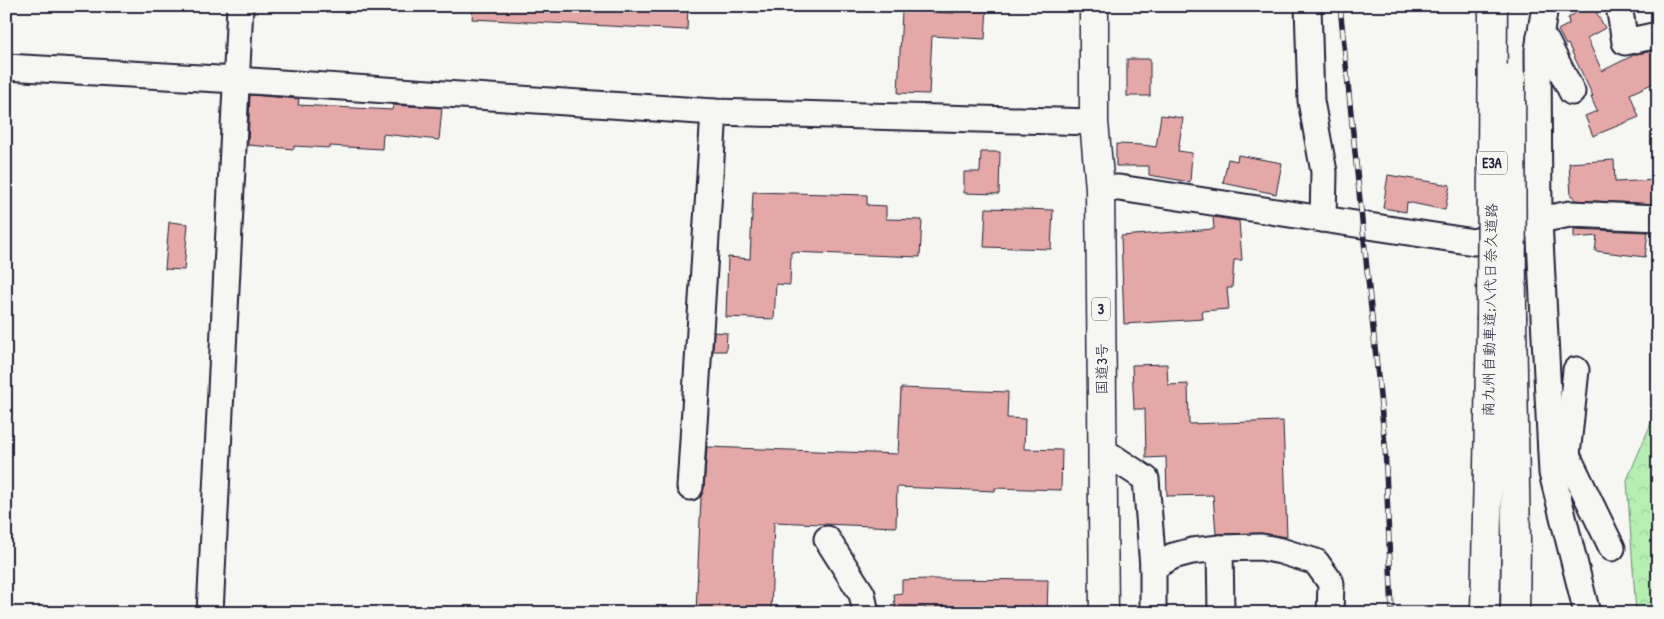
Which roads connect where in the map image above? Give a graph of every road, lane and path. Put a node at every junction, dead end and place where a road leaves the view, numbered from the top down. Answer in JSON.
{"nodes":[{"id":1,"x":240,"y":6,"type":"edge"},
{"id":2,"x":1094,"y":6,"type":"edge"},
{"id":3,"x":1308,"y":6,"type":"edge"},
{"id":4,"x":1493,"y":6,"type":"edge"},
{"id":5,"x":1511,"y":6,"type":"edge"},
{"id":6,"x":1545,"y":6,"type":"edge"},
{"id":7,"x":1619,"y":6,"type":"edge"},
{"id":8,"x":1658,"y":35,"type":"edge"},
{"id":9,"x":1540,"y":36,"type":"junction"},
{"id":10,"x":6,"y":68,"type":"edge"},
{"id":11,"x":236,"y":80,"type":"junction"},
{"id":12,"x":1572,"y":92,"type":"dead end"},
{"id":13,"x":714,"y":112,"type":"junction"},
{"id":14,"x":1094,"y":122,"type":"junction"},
{"id":15,"x":1100,"y":188,"type":"junction"},
{"id":16,"x":1323,"y":218,"type":"junction"},
{"id":17,"x":1658,"y":218,"type":"edge"},
{"id":18,"x":1539,"y":220,"type":"junction"},
{"id":19,"x":1502,"y":320,"type":"junction"},
{"id":20,"x":1576,"y":370,"type":"dead end"},
{"id":21,"x":1102,"y":450,"type":"junction"},
{"id":22,"x":1559,"y":451,"type":"junction"},
{"id":23,"x":690,"y":487,"type":"dead end"},
{"id":24,"x":827,"y":539,"type":"dead end"},
{"id":25,"x":1220,"y":548,"type":"junction"},
{"id":26,"x":1612,"y":548,"type":"dead end"},
{"id":27,"x":1154,"y":567,"type":"junction"},
{"id":28,"x":210,"y":613,"type":"edge"},
{"id":29,"x":866,"y":613,"type":"edge"},
{"id":30,"x":1104,"y":613,"type":"edge"},
{"id":31,"x":1153,"y":613,"type":"edge"},
{"id":32,"x":1221,"y":613,"type":"edge"},
{"id":33,"x":1330,"y":613,"type":"edge"},
{"id":34,"x":1485,"y":613,"type":"edge"},
{"id":35,"x":1515,"y":613,"type":"edge"},
{"id":36,"x":1587,"y":613,"type":"edge"}],
"edges":[{"from":1,"to":11,"type":"street"},
{"from":2,"to":14,"type":"highway","name":"国道3号","number":"3"},
{"from":3,"to":16,"type":"street"},
{"from":4,"to":19,"type":"highway","name":"南九州自動車道;八代日奈久道路","number":"E3A","bridge":true},
{"from":5,"to":19,"type":"highway","name":"南九州自動車道;八代日奈久道路","number":"E3A","bridge":true},
{"from":6,"to":9,"type":"street"},
{"from":7,"to":8,"type":"street"},
{"from":9,"to":12,"type":"street"},
{"from":9,"to":18,"type":"street"},
{"from":10,"to":11,"type":"street"},
{"from":11,"to":13,"type":"street"},
{"from":11,"to":28,"type":"street"},
{"from":13,"to":14,"type":"street"},
{"from":13,"to":23,"type":"street"},
{"from":14,"to":15,"type":"highway","name":"国道3号","number":"3"},
{"from":15,"to":16,"type":"street"},
{"from":15,"to":21,"type":"highway","name":"国道3号","number":"3"},
{"from":16,"to":18,"type":"street"},
{"from":17,"to":18,"type":"street"},
{"from":18,"to":22,"type":"street"},
{"from":19,"to":34,"type":"highway","name":"南九州自動車道;八代日奈久道路","number":"E3A"},
{"from":19,"to":35,"type":"highway","name":"南九州自動車道;八代日奈久道路","number":"E3A"},
{"from":20,"to":22,"type":"street"},
{"from":21,"to":27,"type":"street"},
{"from":21,"to":30,"type":"highway","name":"国道3号","number":"3"},
{"from":22,"to":26,"type":"street"},
{"from":22,"to":36,"type":"street"},
{"from":24,"to":29,"type":"street"},
{"from":25,"to":27,"type":"street"},
{"from":25,"to":32,"type":"street"},
{"from":25,"to":33,"type":"street"},
{"from":27,"to":31,"type":"street"}]}
